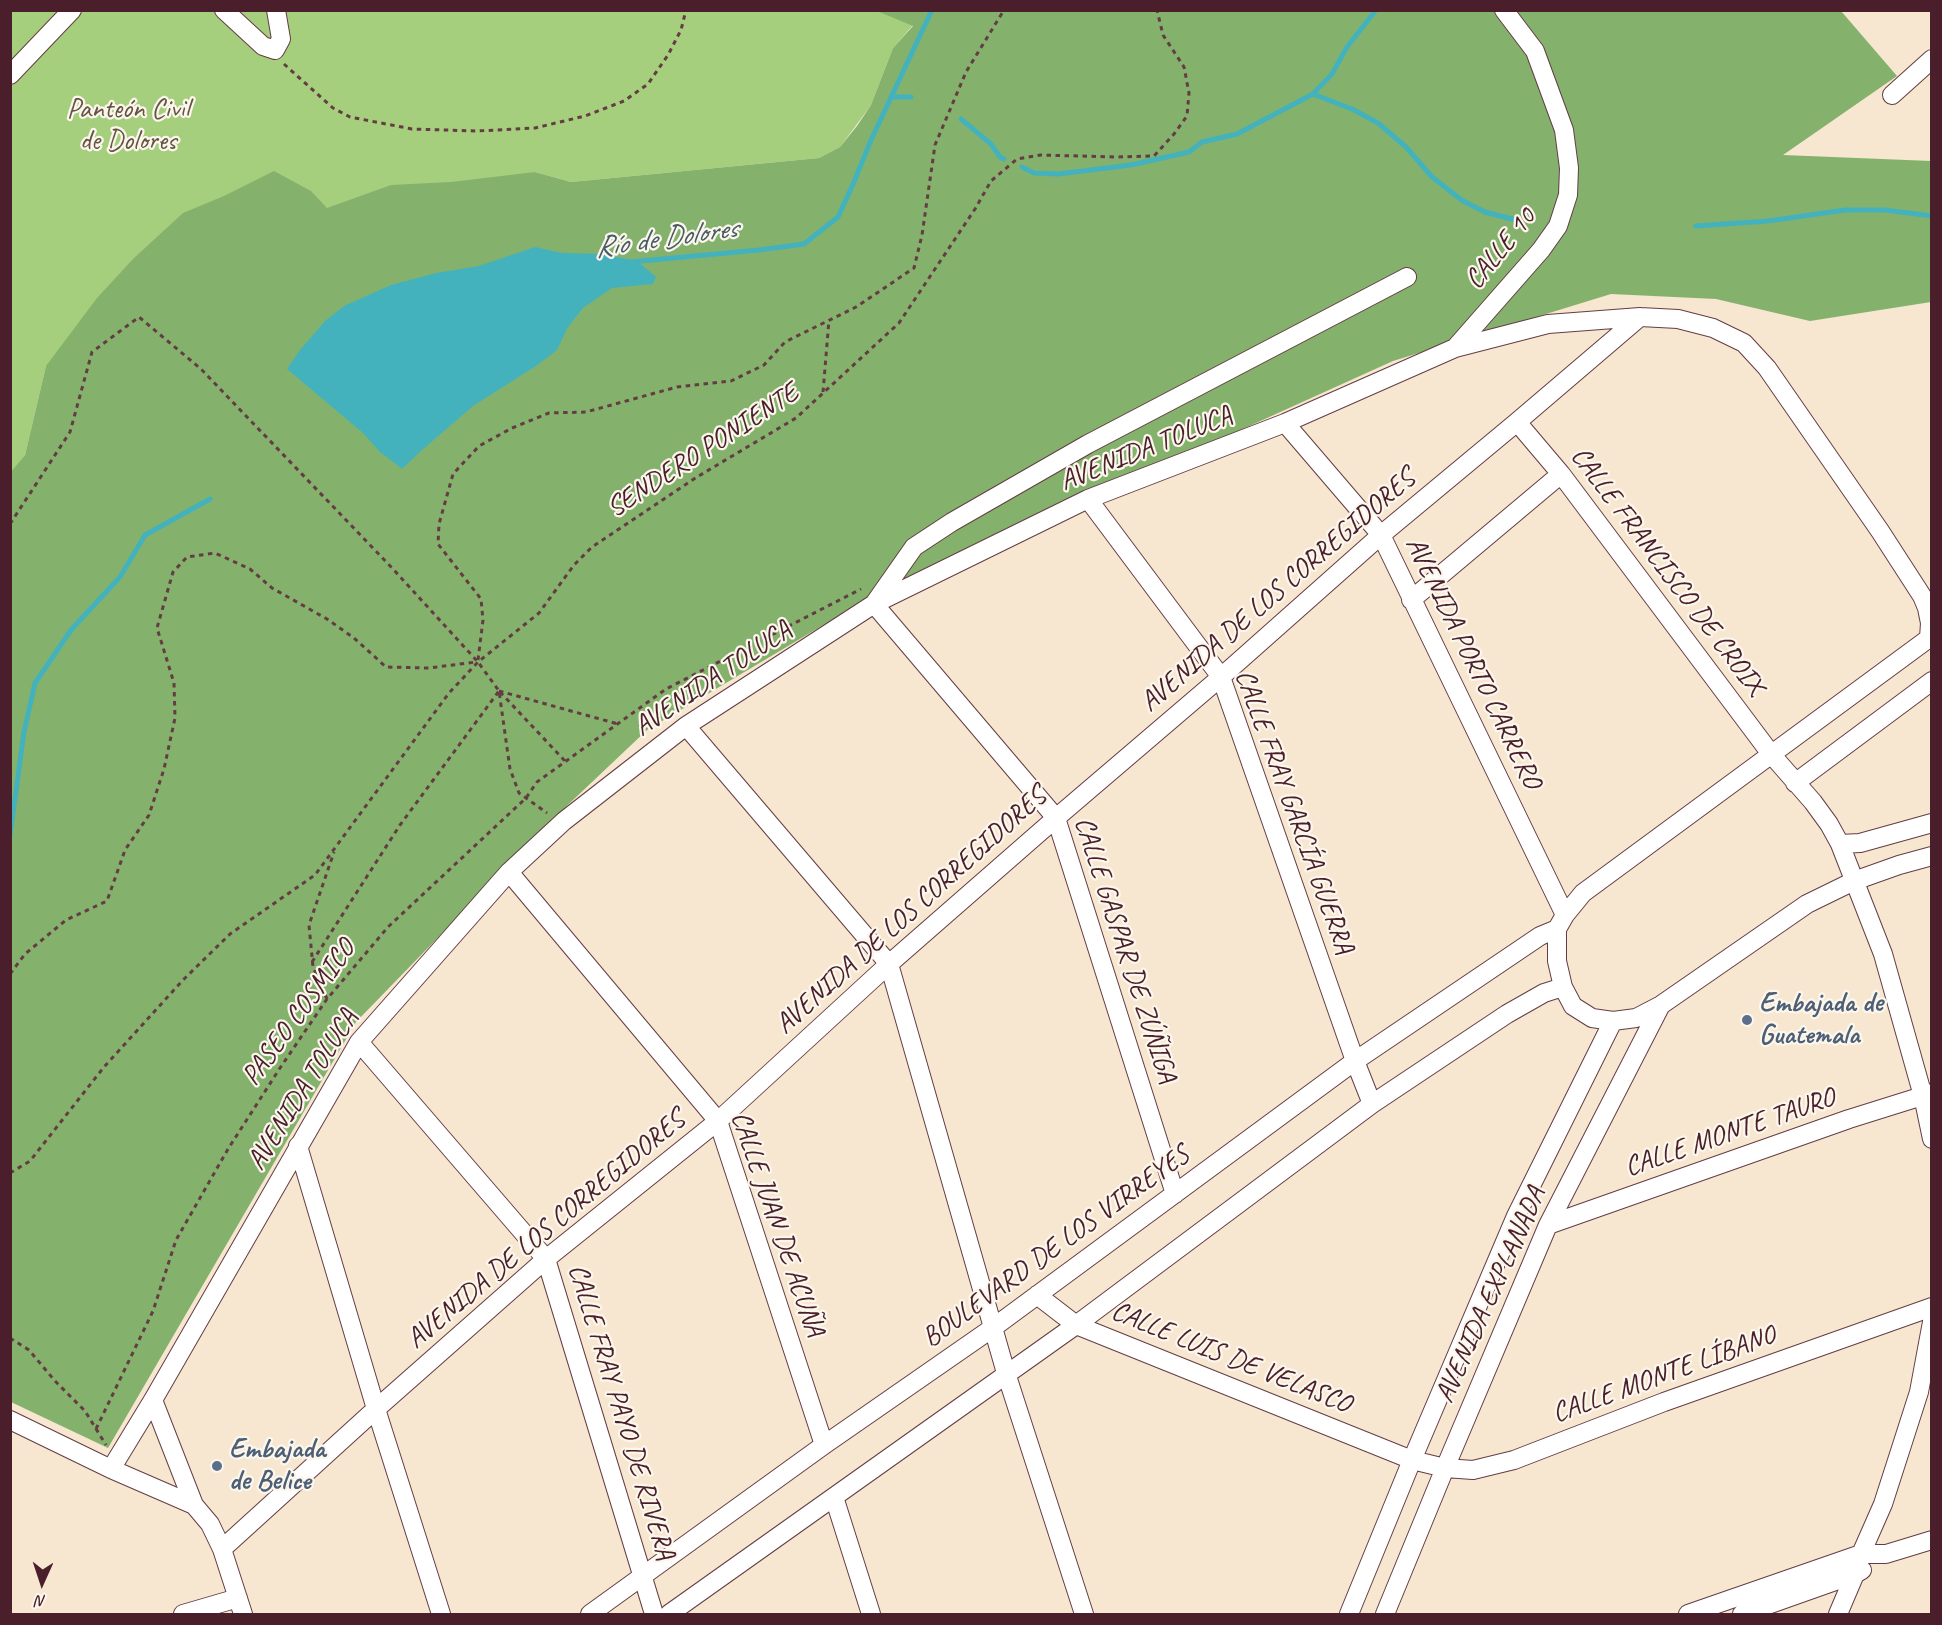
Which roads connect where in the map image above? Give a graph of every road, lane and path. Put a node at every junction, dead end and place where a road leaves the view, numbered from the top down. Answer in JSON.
{"nodes":[{"id":1,"x":72,"y":10,"type":"edge"},
{"id":2,"x":224,"y":10,"type":"edge"},
{"id":3,"x":276,"y":10,"type":"edge"},
{"id":4,"x":686,"y":10,"type":"edge"},
{"id":5,"x":1004,"y":10,"type":"edge"},
{"id":6,"x":1157,"y":10,"type":"edge"},
{"id":7,"x":1504,"y":10,"type":"edge"},
{"id":8,"x":275,"y":50,"type":"junction"},
{"id":9,"x":1932,"y":60,"type":"edge"},
{"id":10,"x":10,"y":75,"type":"edge"},
{"id":11,"x":1892,"y":95,"type":"dead end"},
{"id":12,"x":1407,"y":277,"type":"dead end"},
{"id":13,"x":1640,"y":317,"type":"junction"},
{"id":14,"x":829,"y":320,"type":"junction"},
{"id":15,"x":1455,"y":348,"type":"junction"},
{"id":16,"x":823,"y":394,"type":"junction"},
{"id":17,"x":1517,"y":422,"type":"junction"},
{"id":18,"x":1285,"y":423,"type":"junction"},
{"id":19,"x":1561,"y":474,"type":"junction"},
{"id":20,"x":1088,"y":499,"type":"junction"},
{"id":21,"x":10,"y":524,"type":"edge"},
{"id":22,"x":1381,"y":535,"type":"junction"},
{"id":23,"x":865,"y":587,"type":"dead end"},
{"id":24,"x":1411,"y":600,"type":"junction"},
{"id":25,"x":874,"y":604,"type":"junction"},
{"id":26,"x":1930,"y":637,"type":"edge"},
{"id":27,"x":478,"y":662,"type":"junction"},
{"id":28,"x":1221,"y":677,"type":"junction"},
{"id":29,"x":1932,"y":681,"type":"edge"},
{"id":30,"x":499,"y":691,"type":"junction"},
{"id":31,"x":618,"y":724,"type":"junction"},
{"id":32,"x":686,"y":726,"type":"junction"},
{"id":33,"x":1771,"y":754,"type":"junction"},
{"id":34,"x":565,"y":761,"type":"junction"},
{"id":35,"x":1796,"y":783,"type":"junction"},
{"id":36,"x":525,"y":798,"type":"junction"},
{"id":37,"x":1056,"y":818,"type":"junction"},
{"id":38,"x":564,"y":821,"type":"junction"},
{"id":39,"x":1932,"y":823,"type":"edge"},
{"id":40,"x":1840,"y":844,"type":"junction"},
{"id":41,"x":335,"y":849,"type":"junction"},
{"id":42,"x":1932,"y":856,"type":"edge"},
{"id":43,"x":509,"y":872,"type":"junction"},
{"id":44,"x":1854,"y":881,"type":"junction"},
{"id":45,"x":1561,"y":922,"type":"junction"},
{"id":46,"x":312,"y":962,"type":"junction"},
{"id":47,"x":889,"y":964,"type":"junction"},
{"id":48,"x":10,"y":974,"type":"edge"},
{"id":49,"x":1563,"y":987,"type":"junction"},
{"id":50,"x":327,"y":999,"type":"junction"},
{"id":51,"x":1661,"y":1005,"type":"junction"},
{"id":52,"x":1613,"y":1021,"type":"junction"},
{"id":53,"x":358,"y":1042,"type":"junction"},
{"id":54,"x":1355,"y":1061,"type":"junction"},
{"id":55,"x":1927,"y":1094,"type":"edge"},
{"id":56,"x":1372,"y":1104,"type":"junction"},
{"id":57,"x":718,"y":1121,"type":"junction"},
{"id":58,"x":1932,"y":1139,"type":"edge"},
{"id":59,"x":298,"y":1146,"type":"junction"},
{"id":60,"x":10,"y":1173,"type":"edge"},
{"id":61,"x":1175,"y":1194,"type":"junction"},
{"id":62,"x":1548,"y":1225,"type":"junction"},
{"id":63,"x":546,"y":1259,"type":"junction"},
{"id":64,"x":1037,"y":1295,"type":"junction"},
{"id":65,"x":1932,"y":1307,"type":"edge"},
{"id":66,"x":1932,"y":1322,"type":"edge"},
{"id":67,"x":1076,"y":1325,"type":"junction"},
{"id":68,"x":994,"y":1327,"type":"junction"},
{"id":69,"x":10,"y":1338,"type":"edge"},
{"id":70,"x":1006,"y":1373,"type":"junction"},
{"id":71,"x":153,"y":1400,"type":"junction"},
{"id":72,"x":376,"y":1409,"type":"junction"},
{"id":73,"x":10,"y":1420,"type":"edge"},
{"id":74,"x":96,"y":1429,"type":"junction"},
{"id":75,"x":824,"y":1446,"type":"junction"},
{"id":76,"x":1412,"y":1460,"type":"junction"},
{"id":77,"x":1445,"y":1468,"type":"junction"},
{"id":78,"x":111,"y":1469,"type":"junction"},
{"id":79,"x":834,"y":1497,"type":"junction"},
{"id":80,"x":195,"y":1505,"type":"junction"},
{"id":81,"x":1932,"y":1540,"type":"edge"},
{"id":82,"x":222,"y":1550,"type":"junction"},
{"id":83,"x":1861,"y":1554,"type":"junction"},
{"id":84,"x":1886,"y":1554,"type":"junction"},
{"id":85,"x":1855,"y":1574,"type":"junction"},
{"id":86,"x":642,"y":1577,"type":"junction"},
{"id":87,"x":241,"y":1606,"type":"edge"},
{"id":88,"x":183,"y":1614,"type":"edge"},
{"id":89,"x":441,"y":1614,"type":"edge"},
{"id":90,"x":590,"y":1614,"type":"edge"},
{"id":91,"x":654,"y":1614,"type":"edge"},
{"id":92,"x":669,"y":1614,"type":"edge"},
{"id":93,"x":871,"y":1614,"type":"edge"},
{"id":94,"x":1084,"y":1614,"type":"edge"},
{"id":95,"x":1349,"y":1614,"type":"edge"},
{"id":96,"x":1385,"y":1614,"type":"edge"},
{"id":97,"x":1688,"y":1614,"type":"edge"},
{"id":98,"x":1742,"y":1614,"type":"edge"},
{"id":99,"x":1838,"y":1614,"type":"edge"}],
"edges":[{"from":1,"to":10,"type":"street"},
{"from":2,"to":8,"type":"street"},
{"from":3,"to":8,"type":"street"},
{"from":4,"to":8,"type":"path"},
{"from":5,"to":14,"type":"path"},
{"from":6,"to":16,"type":"path","name":"SENDERO PONIENTE"},
{"from":7,"to":15,"type":"street","name":"CALLE 10"},
{"from":9,"to":11,"type":"street"},
{"from":12,"to":25,"type":"street"},
{"from":13,"to":15,"type":"street","name":"AVENIDA TOLUCA"},
{"from":13,"to":17,"type":"street","name":"AVENIDA DE LOS CORREGIDORES"},
{"from":13,"to":26,"type":"street","name":"AVENIDA TOLUCA"},
{"from":14,"to":16,"type":"path"},
{"from":14,"to":27,"type":"path"},
{"from":15,"to":18,"type":"street","name":"AVENIDA TOLUCA"},
{"from":16,"to":27,"type":"path","name":"SENDERO PONIENTE"},
{"from":17,"to":19,"type":"street","name":"CALLE FRANCISCO DE CROIX"},
{"from":17,"to":22,"type":"street","name":"AVENIDA DE LOS CORREGIDORES"},
{"from":18,"to":20,"type":"street","name":"AVENIDA TOLUCA"},
{"from":18,"to":22,"type":"street","name":"AVENIDA PORTO CARRERO"},
{"from":19,"to":24,"type":"street"},
{"from":19,"to":33,"type":"street","name":"CALLE FRANCISCO DE CROIX"},
{"from":20,"to":25,"type":"street","name":"AVENIDA TOLUCA"},
{"from":20,"to":28,"type":"street","name":"CALLE FRAY GARCÍA GUERRA"},
{"from":21,"to":27,"type":"path"},
{"from":22,"to":24,"type":"street","name":"AVENIDA PORTO CARRERO"},
{"from":22,"to":28,"type":"street","name":"AVENIDA DE LOS CORREGIDORES"},
{"from":23,"to":31,"type":"path","name":"PASEO COSMICO"},
{"from":24,"to":45,"type":"street","name":"AVENIDA PORTO CARRERO"},
{"from":25,"to":32,"type":"street","name":"AVENIDA TOLUCA"},
{"from":25,"to":37,"type":"street","name":"CALLE GASPAR DE ZÚÑIGA"},
{"from":26,"to":33,"type":"street"},
{"from":27,"to":30,"type":"path"},
{"from":27,"to":41,"type":"path","name":"SENDERO PONIENTE"},
{"from":27,"to":48,"type":"path"},
{"from":28,"to":37,"type":"street","name":"AVENIDA DE LOS CORREGIDORES"},
{"from":28,"to":54,"type":"street","name":"CALLE FRAY GARCÍA GUERRA"},
{"from":29,"to":35,"type":"street"},
{"from":30,"to":31,"type":"path"},
{"from":30,"to":34,"type":"path"},
{"from":30,"to":36,"type":"path"},
{"from":30,"to":46,"type":"path"},
{"from":31,"to":34,"type":"path","name":"PASEO COSMICO"},
{"from":32,"to":38,"type":"street","name":"AVENIDA TOLUCA"},
{"from":32,"to":47,"type":"street"},
{"from":33,"to":35,"type":"street","name":"CALLE FRANCISCO DE CROIX"},
{"from":33,"to":45,"type":"street"},
{"from":34,"to":36,"type":"path","name":"PASEO COSMICO"},
{"from":35,"to":40,"type":"street","name":"CALLE FRANCISCO DE CROIX"},
{"from":36,"to":38,"type":"path"},
{"from":36,"to":50,"type":"path","name":"PASEO COSMICO"},
{"from":37,"to":47,"type":"street","name":"AVENIDA DE LOS CORREGIDORES"},
{"from":37,"to":61,"type":"street","name":"CALLE GASPAR DE ZÚÑIGA"},
{"from":38,"to":43,"type":"street","name":"AVENIDA TOLUCA"},
{"from":39,"to":40,"type":"street"},
{"from":40,"to":44,"type":"street","name":"CALLE FRANCISCO DE CROIX"},
{"from":41,"to":46,"type":"path"},
{"from":41,"to":60,"type":"path","name":"SENDERO PONIENTE"},
{"from":42,"to":44,"type":"street"},
{"from":43,"to":53,"type":"street","name":"AVENIDA TOLUCA"},
{"from":43,"to":57,"type":"street","name":"CALLE JUAN DE ACUÑA"},
{"from":44,"to":51,"type":"street"},
{"from":44,"to":55,"type":"street","name":"CALLE FRANCISCO DE CROIX"},
{"from":45,"to":49,"type":"street"},
{"from":45,"to":54,"type":"street","name":"BOULEVARD DE LOS VIRREYES"},
{"from":46,"to":50,"type":"path"},
{"from":47,"to":57,"type":"street","name":"AVENIDA DE LOS CORREGIDORES"},
{"from":47,"to":68,"type":"street"},
{"from":49,"to":52,"type":"street"},
{"from":49,"to":56,"type":"street"},
{"from":50,"to":74,"type":"path","name":"PASEO COSMICO"},
{"from":51,"to":52,"type":"street"},
{"from":51,"to":62,"type":"street","name":"AVENIDA EXPLANADA"},
{"from":52,"to":76,"type":"street","name":"AVENIDA EXPLANADA"},
{"from":53,"to":59,"type":"street","name":"AVENIDA TOLUCA"},
{"from":53,"to":63,"type":"street","name":"CALLE FRAY PAYO DE RIVERA"},
{"from":54,"to":56,"type":"street","name":"CALLE FRAY GARCÍA GUERRA"},
{"from":54,"to":61,"type":"street","name":"BOULEVARD DE LOS VIRREYES"},
{"from":55,"to":58,"type":"street","name":"CALLE FRANCISCO DE CROIX"},
{"from":55,"to":62,"type":"street","name":"CALLE MONTE TAURO"},
{"from":56,"to":67,"type":"street"},
{"from":57,"to":63,"type":"street","name":"AVENIDA DE LOS CORREGIDORES"},
{"from":57,"to":75,"type":"street","name":"CALLE JUAN DE ACUÑA"},
{"from":59,"to":71,"type":"street","name":"AVENIDA TOLUCA"},
{"from":59,"to":72,"type":"street"},
{"from":61,"to":64,"type":"street","name":"BOULEVARD DE LOS VIRREYES"},
{"from":62,"to":77,"type":"street","name":"AVENIDA EXPLANADA"},
{"from":63,"to":72,"type":"street","name":"AVENIDA DE LOS CORREGIDORES"},
{"from":63,"to":86,"type":"street","name":"CALLE FRAY PAYO DE RIVERA"},
{"from":64,"to":67,"type":"street","name":"CALLE LUIS DE VELASCO"},
{"from":64,"to":68,"type":"street","name":"BOULEVARD DE LOS VIRREYES"},
{"from":65,"to":77,"type":"street","name":"CALLE MONTE LÍBANO"},
{"from":66,"to":83,"type":"street"},
{"from":67,"to":70,"type":"street"},
{"from":67,"to":76,"type":"street","name":"CALLE LUIS DE VELASCO"},
{"from":68,"to":70,"type":"street"},
{"from":68,"to":75,"type":"street","name":"BOULEVARD DE LOS VIRREYES"},
{"from":69,"to":74,"type":"path"},
{"from":70,"to":79,"type":"street"},
{"from":70,"to":94,"type":"street"},
{"from":71,"to":78,"type":"street","name":"AVENIDA TOLUCA"},
{"from":71,"to":80,"type":"street"},
{"from":72,"to":82,"type":"street","name":"AVENIDA DE LOS CORREGIDORES"},
{"from":72,"to":89,"type":"street"},
{"from":73,"to":78,"type":"street"},
{"from":74,"to":78,"type":"path"},
{"from":75,"to":86,"type":"street","name":"BOULEVARD DE LOS VIRREYES"},
{"from":76,"to":77,"type":"street","name":"CALLE MONTE LÍBANO"},
{"from":76,"to":95,"type":"street","name":"AVENIDA EXPLANADA"},
{"from":77,"to":96,"type":"street","name":"AVENIDA EXPLANADA"},
{"from":78,"to":80,"type":"street"},
{"from":79,"to":92,"type":"street"},
{"from":79,"to":93,"type":"street"},
{"from":80,"to":82,"type":"street"},
{"from":81,"to":84,"type":"street"},
{"from":82,"to":87,"type":"street"},
{"from":83,"to":84,"type":"street"},
{"from":83,"to":85,"type":"street"},
{"from":83,"to":97,"type":"street"},
{"from":84,"to":85,"type":"street"},
{"from":85,"to":98,"type":"street"},
{"from":85,"to":99,"type":"street"},
{"from":86,"to":90,"type":"street","name":"BOULEVARD DE LOS VIRREYES"},
{"from":86,"to":91,"type":"street","name":"CALLE FRAY PAYO DE RIVERA"},
{"from":87,"to":88,"type":"street"}]}
